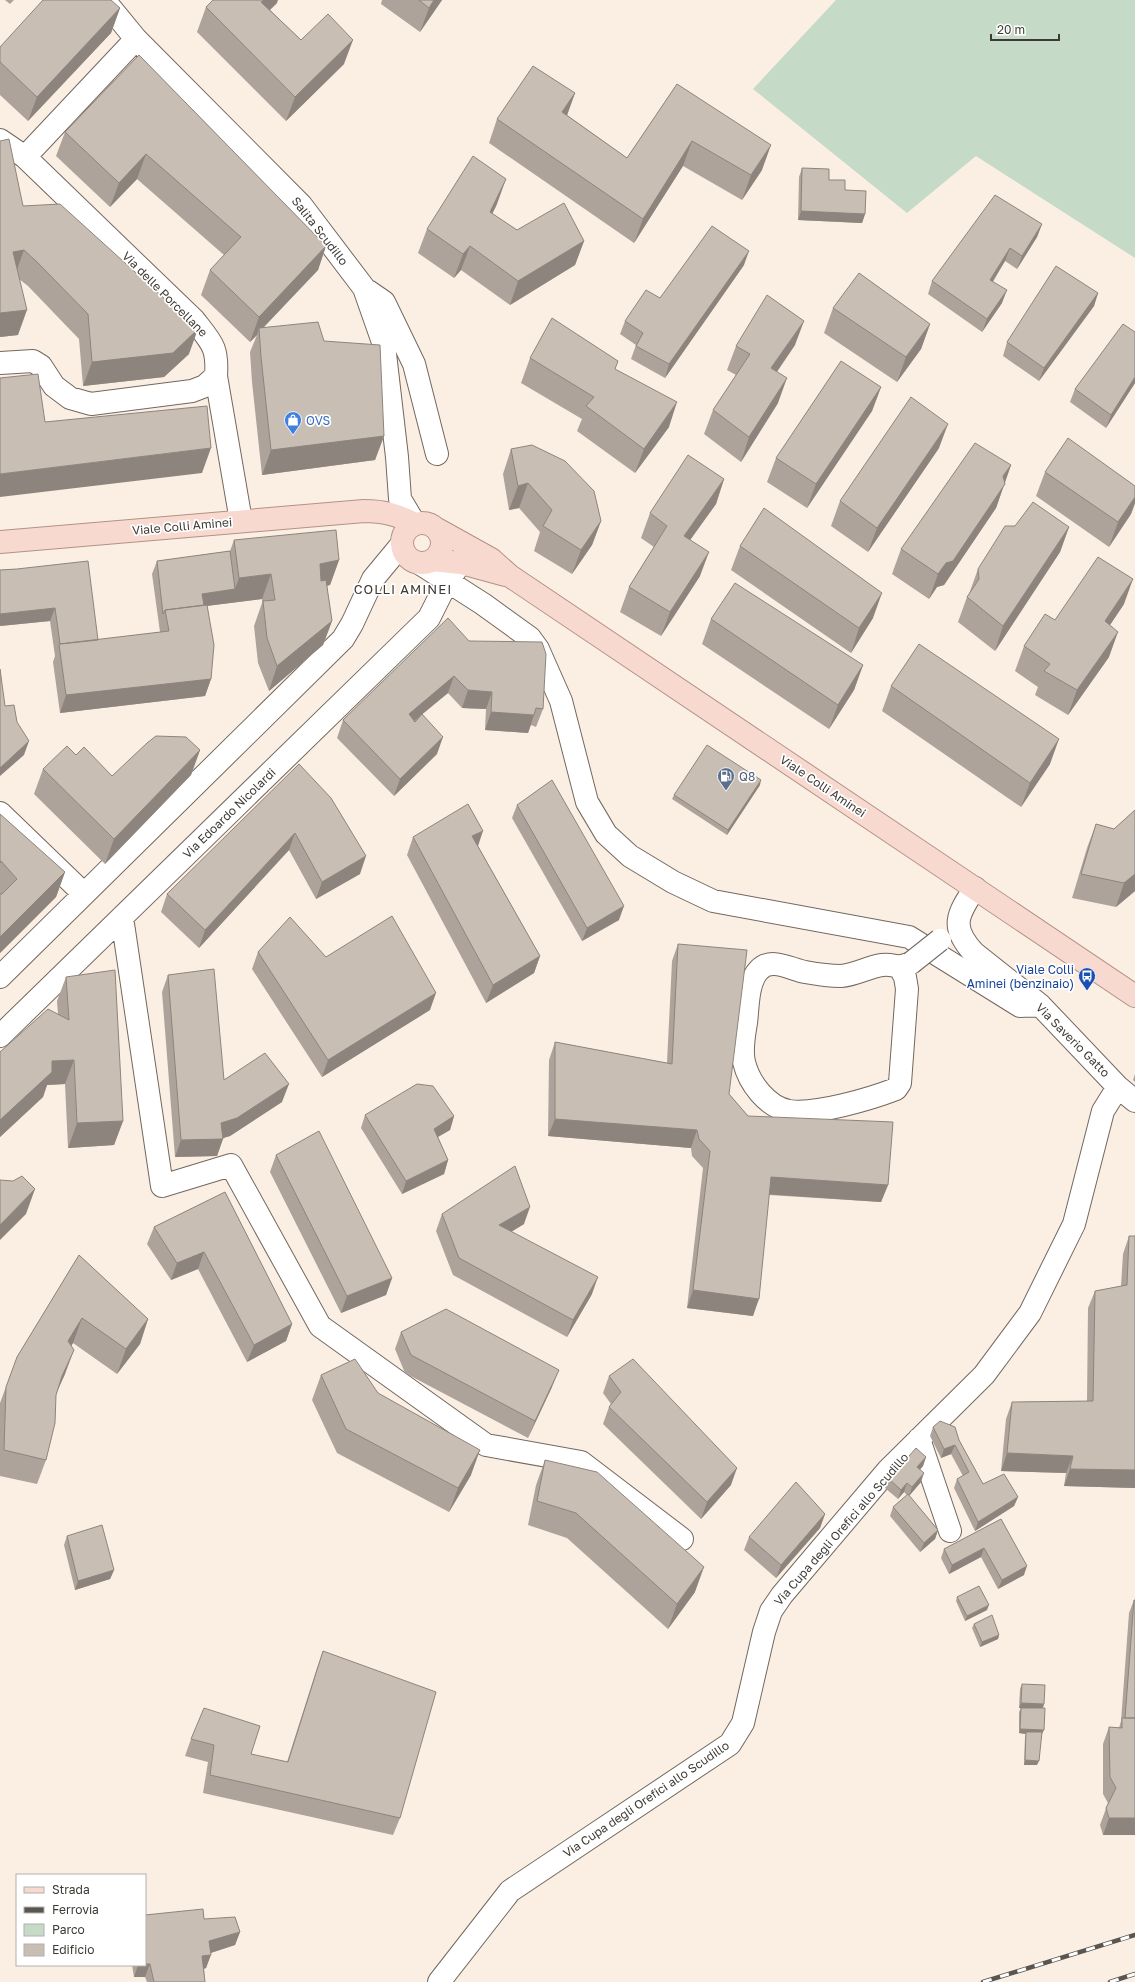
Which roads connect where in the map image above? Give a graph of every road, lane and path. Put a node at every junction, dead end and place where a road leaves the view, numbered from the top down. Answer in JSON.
{"nodes":[{"id":1,"x":104,"y":0,"type":"edge"},
{"id":2,"x":136,"y":39,"type":"junction"},
{"id":3,"x":0,"y":140,"type":"edge"},
{"id":4,"x":25,"y":157,"type":"junction"},
{"id":5,"x":364,"y":288,"type":"junction"},
{"id":6,"x":0,"y":363,"type":"edge"},
{"id":7,"x":216,"y":376,"type":"junction"},
{"id":8,"x":436,"y":454,"type":"dead end"},
{"id":9,"x":364,"y":511,"type":"junction"},
{"id":10,"x":241,"y":521,"type":"junction"},
{"id":11,"x":415,"y":524,"type":"junction"},
{"id":12,"x":437,"y":529,"type":"junction"},
{"id":13,"x":0,"y":542,"type":"edge"},
{"id":14,"x":402,"y":544,"type":"junction"},
{"id":15,"x":426,"y":561,"type":"junction"},
{"id":16,"x":461,"y":563,"type":"junction"},
{"id":17,"x":510,"y":576,"type":"junction"},
{"id":18,"x":447,"y":582,"type":"junction"},
{"id":19,"x":0,"y":813,"type":"edge"},
{"id":20,"x":975,"y":888,"type":"junction"},
{"id":21,"x":84,"y":894,"type":"junction"},
{"id":22,"x":122,"y":917,"type":"junction"},
{"id":23,"x":958,"y":928,"type":"junction"},
{"id":24,"x":906,"y":966,"type":"junction"},
{"id":25,"x":0,"y":977,"type":"edge"},
{"id":26,"x":1135,"y":996,"type":"edge"},
{"id":27,"x":1040,"y":1005,"type":"junction"},
{"id":28,"x":0,"y":1036,"type":"edge"},
{"id":29,"x":1118,"y":1086,"type":"junction"},
{"id":30,"x":1135,"y":1101,"type":"edge"},
{"id":31,"x":919,"y":1439,"type":"junction"},
{"id":32,"x":950,"y":1531,"type":"dead end"},
{"id":33,"x":682,"y":1539,"type":"dead end"},
{"id":34,"x":439,"y":1982,"type":"edge"}],
"edges":[{"from":1,"to":2,"type":"street","name":"Salita Scudillo"},
{"from":2,"to":4,"type":"street"},
{"from":2,"to":5,"type":"street","name":"Salita Scudillo"},
{"from":3,"to":4,"type":"street","name":"Via delle Porcellane"},
{"from":4,"to":7,"type":"street","name":"Via delle Porcellane"},
{"from":5,"to":8,"type":"street"},
{"from":5,"to":11,"type":"street","name":"Salita Scudillo"},
{"from":6,"to":7,"type":"street"},
{"from":7,"to":10,"type":"street","name":"Via delle Porcellane"},
{"from":9,"to":10,"type":"main road","name":"Viale Colli Aminei"},
{"from":9,"to":11,"type":"main road","name":"Viale Colli Aminei"},
{"from":9,"to":14,"type":"main road"},
{"from":10,"to":13,"type":"main road","name":"Viale Colli Aminei"},
{"from":11,"to":12,"type":"main road"},
{"from":11,"to":14,"type":"main road"},
{"from":12,"to":15,"type":"main road"},
{"from":12,"to":17,"type":"main road","name":"Viale Colli Aminei"},
{"from":14,"to":15,"type":"main road"},
{"from":14,"to":21,"type":"street"},
{"from":15,"to":16,"type":"main road","name":"Viale Colli Aminei"},
{"from":15,"to":18,"type":"street"},
{"from":16,"to":17,"type":"main road","name":"Viale Colli Aminei"},
{"from":16,"to":18,"type":"street","name":"Via Edoardo Nicolardi"},
{"from":17,"to":20,"type":"main road","name":"Viale Colli Aminei"},
{"from":18,"to":22,"type":"street","name":"Via Edoardo Nicolardi"},
{"from":18,"to":27,"type":"street"},
{"from":19,"to":21,"type":"street"},
{"from":20,"to":23,"type":"street"},
{"from":20,"to":26,"type":"main road","name":"Viale Colli Aminei"},
{"from":21,"to":25,"type":"street"},
{"from":22,"to":28,"type":"street","name":"Via Edoardo Nicolardi"},
{"from":22,"to":33,"type":"street"},
{"from":23,"to":24,"type":"street","bridge":true},
{"from":23,"to":27,"type":"street","name":"Via Saverio Gatto"},
{"from":24,"to":24,"type":"street"},
{"from":27,"to":29,"type":"street","name":"Via Saverio Gatto"},
{"from":29,"to":30,"type":"street","name":"Via Saverio Gatto"},
{"from":29,"to":31,"type":"street","name":"Via Cupa degli Orefici allo Scudillo"},
{"from":31,"to":32,"type":"street"},
{"from":31,"to":34,"type":"street","name":"Via Cupa degli Orefici allo Scudillo"}]}
